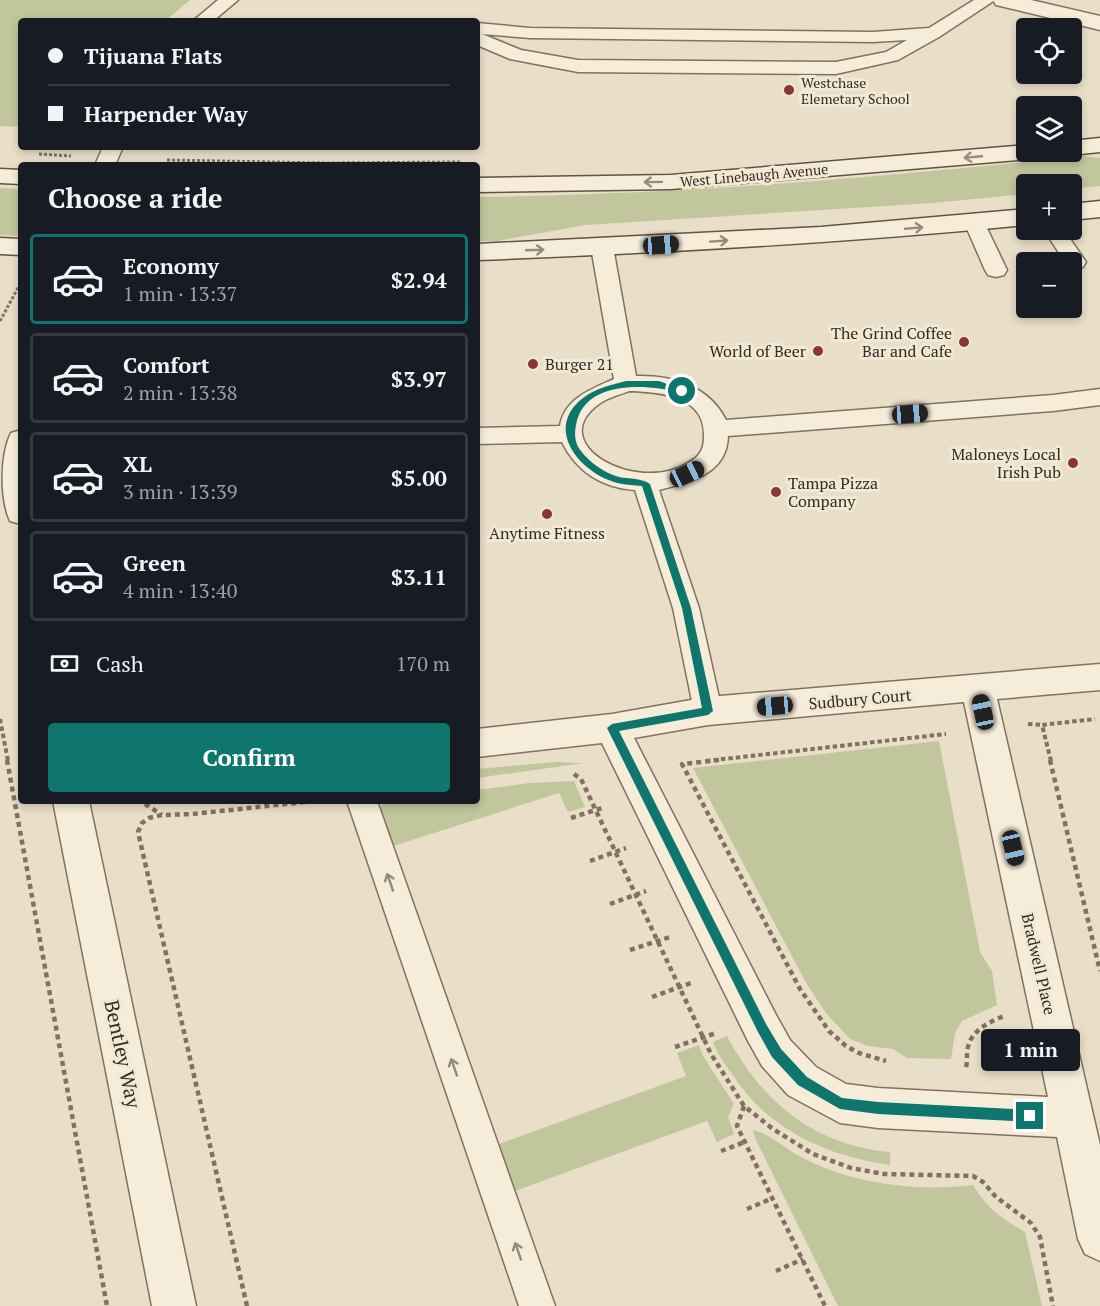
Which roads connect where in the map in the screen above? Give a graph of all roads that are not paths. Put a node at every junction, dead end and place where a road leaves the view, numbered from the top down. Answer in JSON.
{"nodes":[{"id":1,"x":229,"y":0,"type":"edge"},
{"id":2,"x":986,"y":0,"type":"edge"},
{"id":3,"x":1004,"y":0,"type":"edge"},
{"id":4,"x":206,"y":18,"type":"edge"},
{"id":5,"x":1100,"y":23,"type":"edge"},
{"id":6,"x":480,"y":27,"type":"edge"},
{"id":7,"x":933,"y":33,"type":"junction"},
{"id":8,"x":480,"y":39,"type":"edge"},
{"id":9,"x":1100,"y":145,"type":"edge"},
{"id":10,"x":1082,"y":147,"type":"edge"},
{"id":11,"x":1016,"y":153,"type":"edge"},
{"id":12,"x":0,"y":176,"type":"edge"},
{"id":13,"x":18,"y":177,"type":"edge"},
{"id":14,"x":480,"y":185,"type":"edge"},
{"id":15,"x":1100,"y":209,"type":"edge"},
{"id":16,"x":1082,"y":211,"type":"edge"},
{"id":17,"x":1016,"y":218,"type":"edge"},
{"id":18,"x":974,"y":222,"type":"junction"},
{"id":19,"x":0,"y":246,"type":"edge"},
{"id":20,"x":18,"y":247,"type":"edge"},
{"id":21,"x":602,"y":248,"type":"junction"},
{"id":22,"x":480,"y":252,"type":"edge"},
{"id":23,"x":996,"y":270,"type":"dead end"},
{"id":24,"x":626,"y":383,"type":"junction"},
{"id":25,"x":1100,"y":397,"type":"edge"},
{"id":26,"x":718,"y":429,"type":"junction"},
{"id":27,"x":570,"y":434,"type":"junction"},
{"id":28,"x":480,"y":436,"type":"edge"},
{"id":29,"x":18,"y":452,"type":"edge"},
{"id":30,"x":8,"y":479,"type":"edge"},
{"id":31,"x":645,"y":484,"type":"junction"},
{"id":32,"x":18,"y":505,"type":"edge"},
{"id":33,"x":1100,"y":677,"type":"edge"},
{"id":34,"x":978,"y":690,"type":"junction"},
{"id":35,"x":708,"y":711,"type":"junction"},
{"id":36,"x":612,"y":728,"type":"junction"},
{"id":37,"x":480,"y":742,"type":"edge"},
{"id":38,"x":72,"y":804,"type":"edge"},
{"id":39,"x":363,"y":804,"type":"edge"},
{"id":40,"x":1074,"y":1118,"type":"junction"},
{"id":41,"x":1100,"y":1239,"type":"edge"},
{"id":42,"x":174,"y":1306,"type":"edge"},
{"id":43,"x":537,"y":1306,"type":"edge"}],
"edges":[{"from":1,"to":4,"type":"lane"},
{"from":2,"to":7,"type":"lane"},
{"from":3,"to":5,"type":"street"},
{"from":6,"to":7,"type":"lane"},
{"from":7,"to":8,"type":"lane"},
{"from":9,"to":10,"type":"street"},
{"from":11,"to":14,"type":"street","name":"West Linebaugh Avenue","one_way":true},
{"from":12,"to":13,"type":"street"},
{"from":15,"to":16,"type":"street"},
{"from":17,"to":18,"type":"street"},
{"from":21,"to":18,"type":"street","one_way":true},
{"from":18,"to":23,"type":"lane"},
{"from":19,"to":20,"type":"street"},
{"from":22,"to":21,"type":"street","one_way":true},
{"from":21,"to":24,"type":"lane"},
{"from":24,"to":26,"type":"lane"},
{"from":24,"to":27,"type":"lane"},
{"from":25,"to":26,"type":"lane"},
{"from":26,"to":31,"type":"lane"},
{"from":27,"to":28,"type":"lane"},
{"from":27,"to":31,"type":"lane"},
{"from":29,"to":30,"type":"street"},
{"from":30,"to":32,"type":"street"},
{"from":31,"to":35,"type":"lane"},
{"from":33,"to":34,"type":"street","name":"Sudbury Court"},
{"from":34,"to":35,"type":"street","name":"Sudbury Court"},
{"from":34,"to":40,"type":"street","name":"Bradwell Place"},
{"from":35,"to":36,"type":"street","name":"Sudbury Court"},
{"from":36,"to":37,"type":"street","name":"Sudbury Court"},
{"from":36,"to":40,"type":"street"},
{"from":38,"to":42,"type":"street","name":"Bentley Way"},
{"from":43,"to":39,"type":"lane","one_way":true},
{"from":40,"to":41,"type":"street","name":"Bradwell Place"}]}
